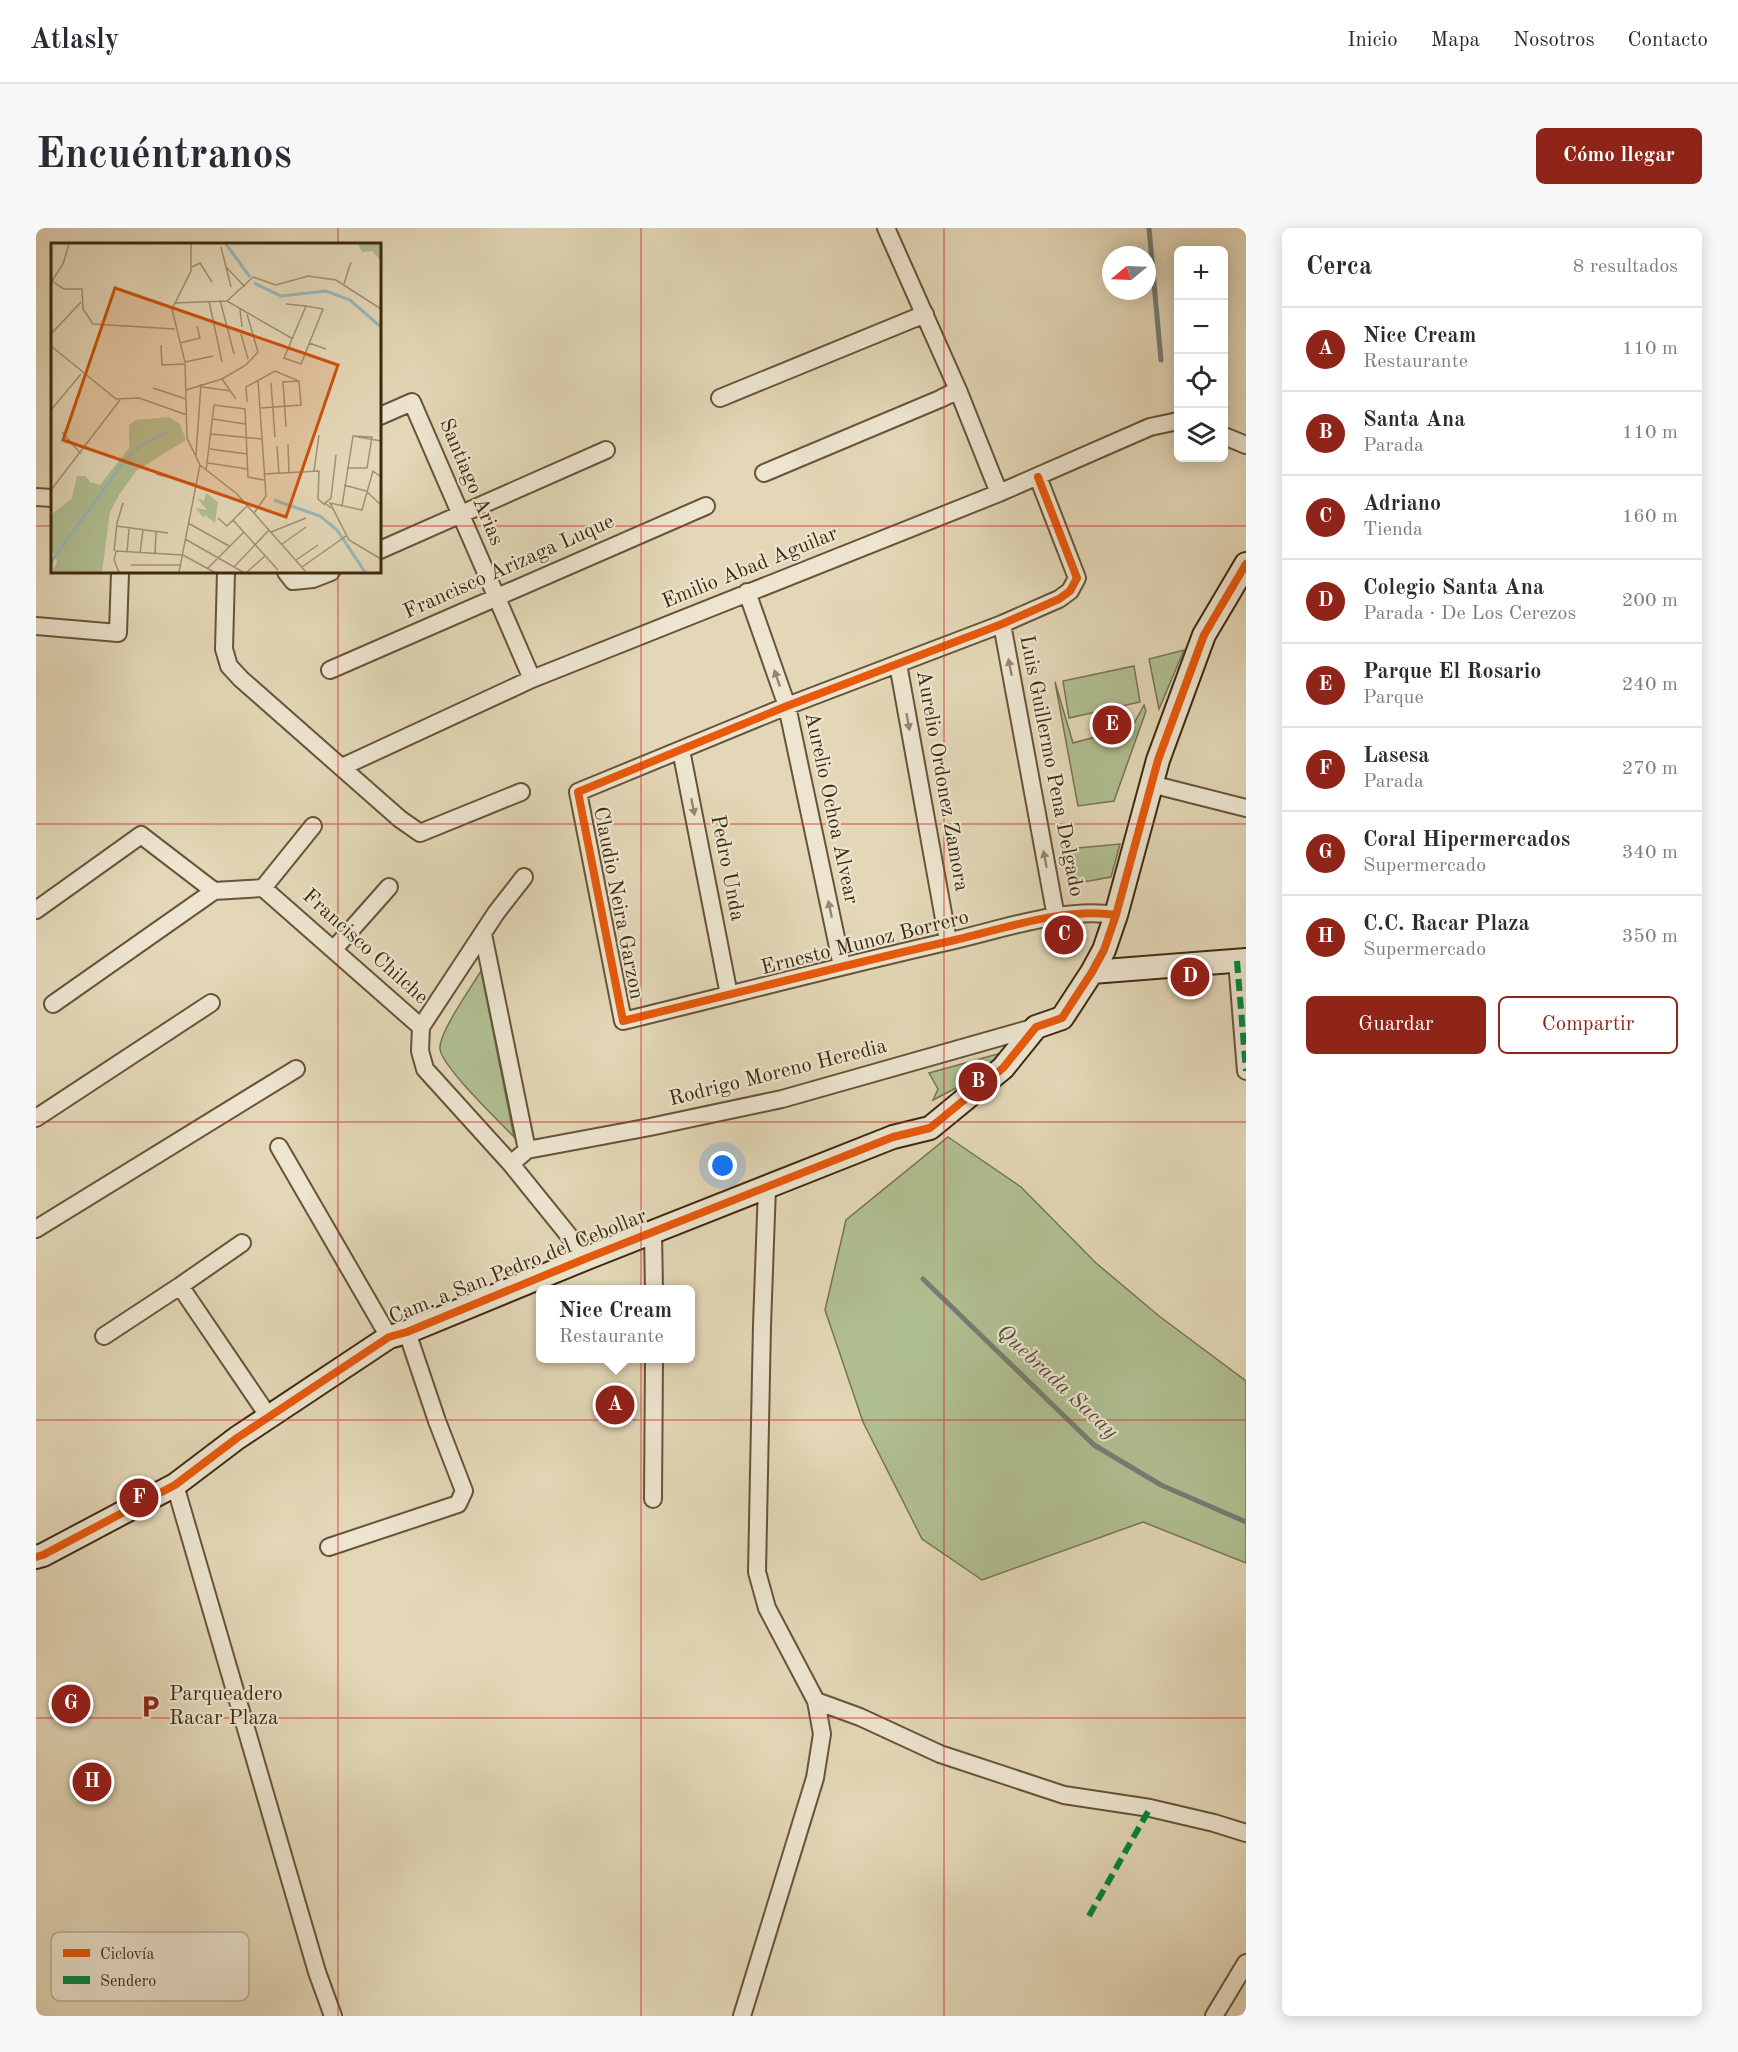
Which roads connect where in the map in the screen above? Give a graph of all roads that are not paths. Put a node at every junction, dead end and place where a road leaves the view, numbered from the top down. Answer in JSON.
{"nodes":[{"id":1,"x":886,"y":228,"type":"edge"},
{"id":2,"x":925,"y":315,"type":"junction"},
{"id":3,"x":958,"y":390,"type":"junction"},
{"id":4,"x":720,"y":398,"type":"dead end"},
{"id":5,"x":381,"y":416,"type":"edge"},
{"id":6,"x":1174,"y":422,"type":"edge"},
{"id":7,"x":1228,"y":437,"type":"edge"},
{"id":8,"x":1246,"y":444,"type":"edge"},
{"id":9,"x":606,"y":450,"type":"dead end"},
{"id":10,"x":764,"y":473,"type":"dead end"},
{"id":11,"x":1038,"y":477,"type":"junction"},
{"id":12,"x":999,"y":493,"type":"junction"},
{"id":13,"x":36,"y":497,"type":"edge"},
{"id":14,"x":51,"y":498,"type":"edge"},
{"id":15,"x":706,"y":506,"type":"dead end"},
{"id":16,"x":461,"y":516,"type":"junction"},
{"id":17,"x":381,"y":550,"type":"edge"},
{"id":18,"x":1246,"y":564,"type":"edge"},
{"id":19,"x":120,"y":573,"type":"edge"},
{"id":20,"x":226,"y":573,"type":"edge"},
{"id":21,"x":287,"y":573,"type":"edge"},
{"id":22,"x":328,"y":573,"type":"edge"},
{"id":23,"x":747,"y":592,"type":"junction"},
{"id":24,"x":495,"y":596,"type":"junction"},
{"id":25,"x":1002,"y":624,"type":"junction"},
{"id":26,"x":36,"y":626,"type":"edge"},
{"id":27,"x":898,"y":664,"type":"junction"},
{"id":28,"x":330,"y":670,"type":"dead end"},
{"id":29,"x":532,"y":679,"type":"junction"},
{"id":30,"x":787,"y":706,"type":"junction"},
{"id":31,"x":681,"y":750,"type":"junction"},
{"id":32,"x":342,"y":767,"type":"junction"},
{"id":33,"x":1151,"y":784,"type":"junction"},
{"id":34,"x":521,"y":792,"type":"dead end"},
{"id":35,"x":1246,"y":808,"type":"edge"},
{"id":36,"x":313,"y":826,"type":"dead end"},
{"id":37,"x":524,"y":877,"type":"dead end"},
{"id":38,"x":389,"y":887,"type":"dead end"},
{"id":39,"x":264,"y":888,"type":"junction"},
{"id":40,"x":214,"y":891,"type":"junction"},
{"id":41,"x":36,"y":910,"type":"edge"},
{"id":42,"x":1116,"y":915,"type":"junction"},
{"id":43,"x":1056,"y":917,"type":"junction"},
{"id":44,"x":483,"y":934,"type":"junction"},
{"id":45,"x":948,"y":942,"type":"junction"},
{"id":46,"x":334,"y":949,"type":"junction"},
{"id":47,"x":1242,"y":960,"type":"edge"},
{"id":48,"x":842,"y":966,"type":"junction"},
{"id":49,"x":1092,"y":972,"type":"junction"},
{"id":50,"x":729,"y":995,"type":"junction"},
{"id":51,"x":211,"y":1003,"type":"dead end"},
{"id":52,"x":52,"y":1004,"type":"dead end"},
{"id":53,"x":623,"y":1020,"type":"joint"},
{"id":54,"x":421,"y":1027,"type":"junction"},
{"id":55,"x":1036,"y":1027,"type":"junction"},
{"id":56,"x":296,"y":1069,"type":"dead end"},
{"id":57,"x":1246,"y":1071,"type":"edge"},
{"id":58,"x":36,"y":1118,"type":"edge"},
{"id":59,"x":279,"y":1147,"type":"dead end"},
{"id":60,"x":527,"y":1150,"type":"junction"},
{"id":61,"x":511,"y":1164,"type":"junction"},
{"id":62,"x":767,"y":1187,"type":"junction"},
{"id":63,"x":36,"y":1229,"type":"edge"},
{"id":64,"x":653,"y":1232,"type":"junction"},
{"id":65,"x":242,"y":1243,"type":"dead end"},
{"id":66,"x":586,"y":1258,"type":"junction"},
{"id":67,"x":654,"y":1285,"type":"edge"},
{"id":68,"x":180,"y":1286,"type":"junction"},
{"id":69,"x":398,"y":1335,"type":"junction"},
{"id":70,"x":104,"y":1336,"type":"dead end"},
{"id":71,"x":654,"y":1363,"type":"edge"},
{"id":72,"x":269,"y":1417,"type":"junction"},
{"id":73,"x":175,"y":1485,"type":"junction"},
{"id":74,"x":653,"y":1499,"type":"dead end"},
{"id":75,"x":329,"y":1547,"type":"dead end"},
{"id":76,"x":36,"y":1557,"type":"edge"},
{"id":77,"x":816,"y":1701,"type":"junction"},
{"id":78,"x":1246,"y":1833,"type":"edge"},
{"id":79,"x":1246,"y":1963,"type":"edge"},
{"id":80,"x":333,"y":2016,"type":"edge"},
{"id":81,"x":742,"y":2016,"type":"edge"},
{"id":82,"x":1214,"y":2016,"type":"edge"}],
"edges":[{"from":1,"to":2,"type":"street"},
{"from":2,"to":3,"type":"street"},
{"from":2,"to":4,"type":"street"},
{"from":3,"to":10,"type":"street"},
{"from":3,"to":12,"type":"street"},
{"from":5,"to":16,"type":"street","name":"Santiago Arias"},
{"from":6,"to":11,"type":"street","name":"Emilio Abad Aguilar"},
{"from":7,"to":8,"type":"street"},
{"from":9,"to":16,"type":"street"},
{"from":11,"to":12,"type":"street","name":"Emilio Abad Aguilar"},
{"from":11,"to":25,"type":"street"},
{"from":12,"to":23,"type":"street","name":"Emilio Abad Aguilar"},
{"from":13,"to":14,"type":"street"},
{"from":15,"to":24,"type":"street","name":"Francisco Arizaga Luque"},
{"from":16,"to":17,"type":"street"},
{"from":16,"to":24,"type":"street","name":"Santiago Arias"},
{"from":18,"to":33,"type":"street","name":"Cam. a San Pedro del Cebollar"},
{"from":19,"to":26,"type":"street"},
{"from":20,"to":32,"type":"street"},
{"from":21,"to":22,"type":"street"},
{"from":23,"to":29,"type":"street","name":"Emilio Abad Aguilar"},
{"from":30,"to":23,"type":"street","name":"Aurelio Ochoa Alvear","one_way":true},
{"from":24,"to":28,"type":"street","name":"Francisco Arizaga Luque"},
{"from":24,"to":29,"type":"street","name":"Santiago Arias"},
{"from":25,"to":27,"type":"street"},
{"from":43,"to":25,"type":"street","name":"Luis Guillermo Pena Delgado","one_way":true},
{"from":27,"to":30,"type":"street"},
{"from":27,"to":45,"type":"street","name":"Aurelio Ordonez Zamora","one_way":true},
{"from":29,"to":32,"type":"street","name":"Emilio Abad Aguilar"},
{"from":30,"to":31,"type":"street"},
{"from":48,"to":30,"type":"street","name":"Aurelio Ochoa Alvear","one_way":true},
{"from":31,"to":50,"type":"street","name":"Pedro Unda","one_way":true},
{"from":31,"to":53,"type":"street","name":"Claudio Neira Garzon"},
{"from":32,"to":34,"type":"street"},
{"from":33,"to":35,"type":"street"},
{"from":33,"to":42,"type":"street","name":"Cam. a San Pedro del Cebollar"},
{"from":36,"to":39,"type":"street"},
{"from":37,"to":44,"type":"street"},
{"from":38,"to":46,"type":"street"},
{"from":39,"to":40,"type":"street"},
{"from":39,"to":46,"type":"street","name":"Francisco Chilche"},
{"from":40,"to":41,"type":"street"},
{"from":40,"to":52,"type":"street"},
{"from":42,"to":43,"type":"street","name":"Ernesto Munoz Borrero"},
{"from":42,"to":49,"type":"street","name":"Cam. a San Pedro del Cebollar"},
{"from":43,"to":45,"type":"street","name":"Ernesto Munoz Borrero"},
{"from":44,"to":54,"type":"street"},
{"from":44,"to":60,"type":"street"},
{"from":45,"to":48,"type":"street","name":"Ernesto Munoz Borrero"},
{"from":46,"to":54,"type":"street","name":"Francisco Chilche"},
{"from":47,"to":49,"type":"street"},
{"from":47,"to":57,"type":"street"},
{"from":48,"to":50,"type":"street","name":"Ernesto Munoz Borrero"},
{"from":49,"to":55,"type":"street","name":"Cam. a San Pedro del Cebollar"},
{"from":50,"to":53,"type":"street","name":"Ernesto Munoz Borrero"},
{"from":51,"to":58,"type":"street"},
{"from":54,"to":61,"type":"street","name":"Francisco Chilche"},
{"from":55,"to":60,"type":"street","name":"Rodrigo Moreno Heredia"},
{"from":55,"to":62,"type":"street","name":"Cam. a San Pedro del Cebollar"},
{"from":56,"to":63,"type":"street"},
{"from":59,"to":69,"type":"street"},
{"from":60,"to":61,"type":"street"},
{"from":61,"to":66,"type":"street","name":"Francisco Chilche"},
{"from":62,"to":64,"type":"street","name":"Cam. a San Pedro del Cebollar"},
{"from":62,"to":77,"type":"street"},
{"from":64,"to":66,"type":"street","name":"Cam. a San Pedro del Cebollar"},
{"from":64,"to":67,"type":"street"},
{"from":65,"to":68,"type":"street"},
{"from":66,"to":69,"type":"street","name":"Cam. a San Pedro del Cebollar"},
{"from":68,"to":70,"type":"street"},
{"from":68,"to":72,"type":"street"},
{"from":69,"to":72,"type":"street","name":"Cam. a San Pedro del Cebollar"},
{"from":69,"to":75,"type":"street"},
{"from":71,"to":74,"type":"street"},
{"from":72,"to":73,"type":"street","name":"Cam. a San Pedro del Cebollar"},
{"from":73,"to":76,"type":"street","name":"Cam. a San Pedro del Cebollar"},
{"from":73,"to":80,"type":"street"},
{"from":77,"to":78,"type":"street"},
{"from":77,"to":81,"type":"street"},
{"from":79,"to":82,"type":"street"}]}
